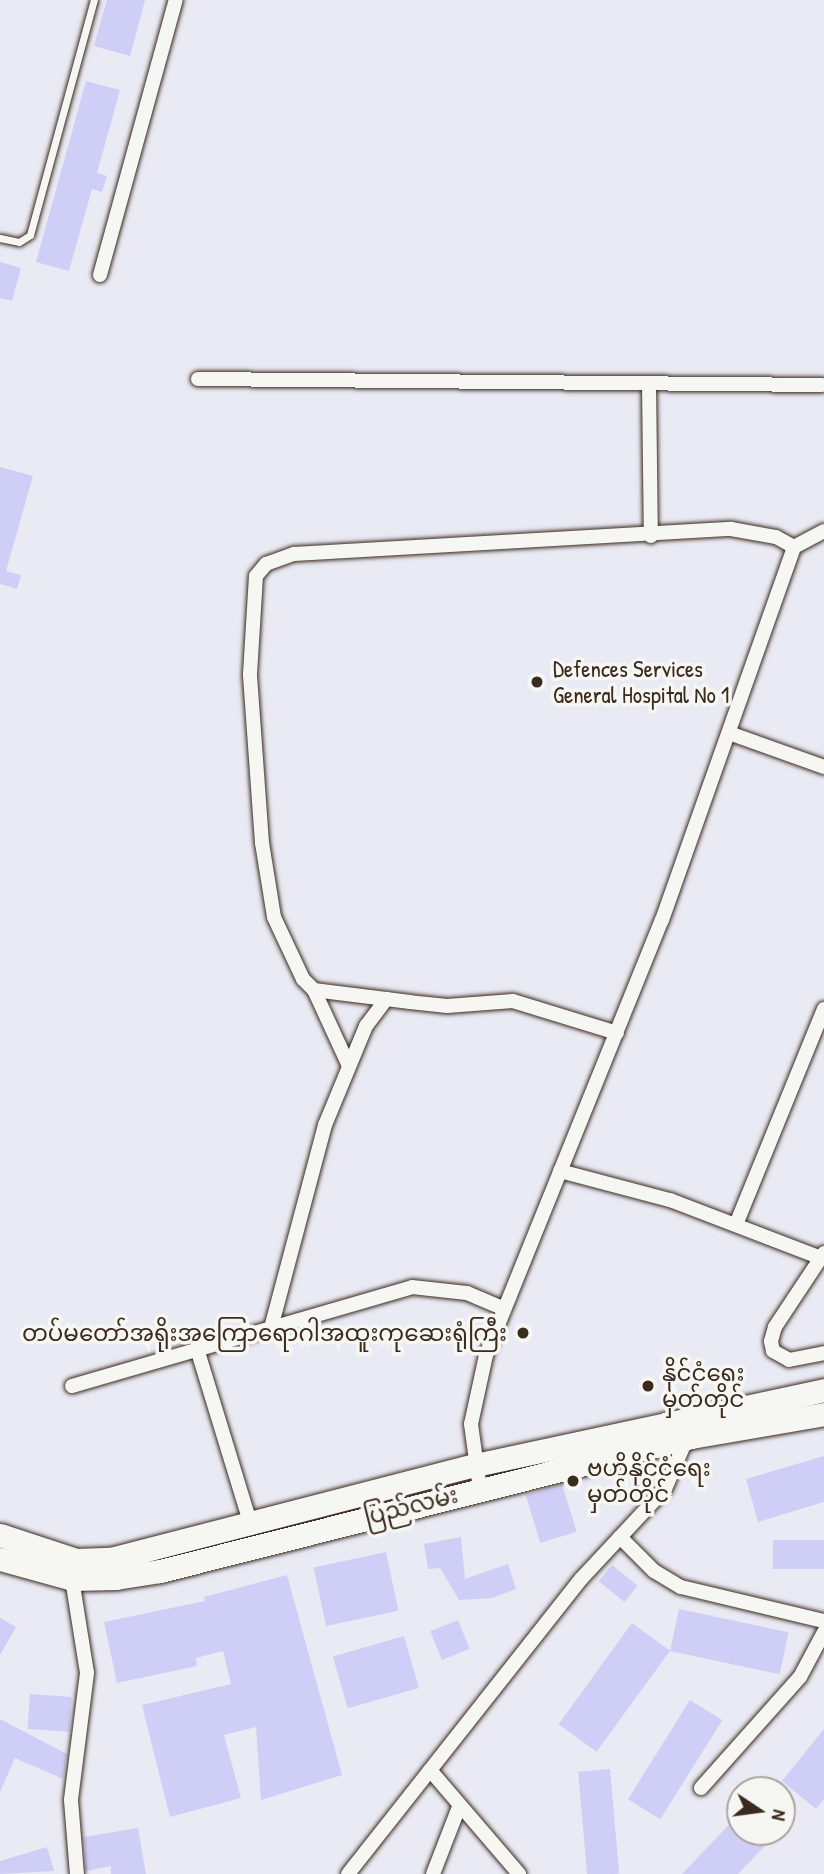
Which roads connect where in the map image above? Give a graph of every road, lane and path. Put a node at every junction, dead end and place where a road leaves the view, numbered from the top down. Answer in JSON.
{"nodes":[{"id":1,"x":94,"y":0,"type":"edge"},
{"id":2,"x":176,"y":0,"type":"edge"},
{"id":3,"x":0,"y":238,"type":"edge"},
{"id":4,"x":100,"y":275,"type":"dead end"},
{"id":5,"x":198,"y":379,"type":"dead end"},
{"id":6,"x":649,"y":383,"type":"junction"},
{"id":7,"x":822,"y":385,"type":"dead end"},
{"id":8,"x":824,"y":531,"type":"edge"},
{"id":9,"x":651,"y":536,"type":"junction"},
{"id":10,"x":794,"y":547,"type":"junction"},
{"id":11,"x":729,"y":733,"type":"junction"},
{"id":12,"x":824,"y":767,"type":"edge"},
{"id":13,"x":314,"y":990,"type":"junction"},
{"id":14,"x":386,"y":999,"type":"junction"},
{"id":15,"x":824,"y":1009,"type":"edge"},
{"id":16,"x":617,"y":1033,"type":"junction"},
{"id":17,"x":348,"y":1064,"type":"junction"},
{"id":18,"x":561,"y":1171,"type":"junction"},
{"id":19,"x":737,"y":1222,"type":"junction"},
{"id":20,"x":823,"y":1256,"type":"edge"},
{"id":21,"x":503,"y":1308,"type":"junction"},
{"id":22,"x":271,"y":1328,"type":"junction"},
{"id":23,"x":198,"y":1352,"type":"junction"},
{"id":24,"x":824,"y":1353,"type":"edge"},
{"id":25,"x":72,"y":1386,"type":"dead end"},
{"id":26,"x":824,"y":1390,"type":"edge"},
{"id":27,"x":824,"y":1414,"type":"edge"},
{"id":28,"x":688,"y":1428,"type":"junction"},
{"id":29,"x":475,"y":1465,"type":"junction"},
{"id":30,"x":480,"y":1489,"type":"junction"},
{"id":31,"x":251,"y":1525,"type":"junction"},
{"id":32,"x":0,"y":1535,"type":"edge"},
{"id":33,"x":620,"y":1537,"type":"junction"},
{"id":34,"x":0,"y":1559,"type":"edge"},
{"id":35,"x":72,"y":1579,"type":"junction"},
{"id":36,"x":824,"y":1621,"type":"edge"},
{"id":37,"x":824,"y":1632,"type":"edge"},
{"id":38,"x":430,"y":1770,"type":"junction"},
{"id":39,"x":701,"y":1788,"type":"dead end"},
{"id":40,"x":459,"y":1807,"type":"junction"},
{"id":41,"x":76,"y":1874,"type":"edge"},
{"id":42,"x":348,"y":1874,"type":"edge"},
{"id":43,"x":433,"y":1874,"type":"edge"},
{"id":44,"x":519,"y":1874,"type":"edge"}],
"edges":[{"from":1,"to":3,"type":"lane"},
{"from":2,"to":4,"type":"street"},
{"from":5,"to":6,"type":"street"},
{"from":6,"to":7,"type":"street"},
{"from":6,"to":9,"type":"street"},
{"from":8,"to":10,"type":"street"},
{"from":9,"to":10,"type":"street"},
{"from":9,"to":13,"type":"street"},
{"from":10,"to":11,"type":"street"},
{"from":11,"to":12,"type":"street"},
{"from":11,"to":16,"type":"street"},
{"from":13,"to":14,"type":"street"},
{"from":13,"to":17,"type":"street"},
{"from":14,"to":16,"type":"street"},
{"from":14,"to":17,"type":"street"},
{"from":15,"to":19,"type":"street"},
{"from":16,"to":18,"type":"street"},
{"from":17,"to":22,"type":"street"},
{"from":18,"to":19,"type":"street"},
{"from":18,"to":21,"type":"street"},
{"from":19,"to":20,"type":"street"},
{"from":20,"to":24,"type":"street"},
{"from":21,"to":22,"type":"street"},
{"from":21,"to":29,"type":"street"},
{"from":22,"to":23,"type":"street"},
{"from":23,"to":25,"type":"street"},
{"from":23,"to":31,"type":"street"},
{"from":26,"to":28,"type":"highway"},
{"from":27,"to":28,"type":"highway","name":"ပြည်လမ်း"},
{"from":28,"to":29,"type":"highway"},
{"from":28,"to":30,"type":"highway","name":"ပြည်လမ်း"},
{"from":28,"to":33,"type":"street"},
{"from":29,"to":30,"type":"street"},
{"from":29,"to":31,"type":"highway"},
{"from":30,"to":35,"type":"highway","name":"ပြည်လမ်း"},
{"from":31,"to":32,"type":"highway"},
{"from":33,"to":36,"type":"street"},
{"from":33,"to":38,"type":"street"},
{"from":34,"to":35,"type":"highway","name":"ပြည်လမ်း"},
{"from":35,"to":41,"type":"street"},
{"from":37,"to":39,"type":"street"},
{"from":38,"to":40,"type":"street"},
{"from":38,"to":42,"type":"street"},
{"from":40,"to":43,"type":"street"},
{"from":40,"to":44,"type":"street"}]}
